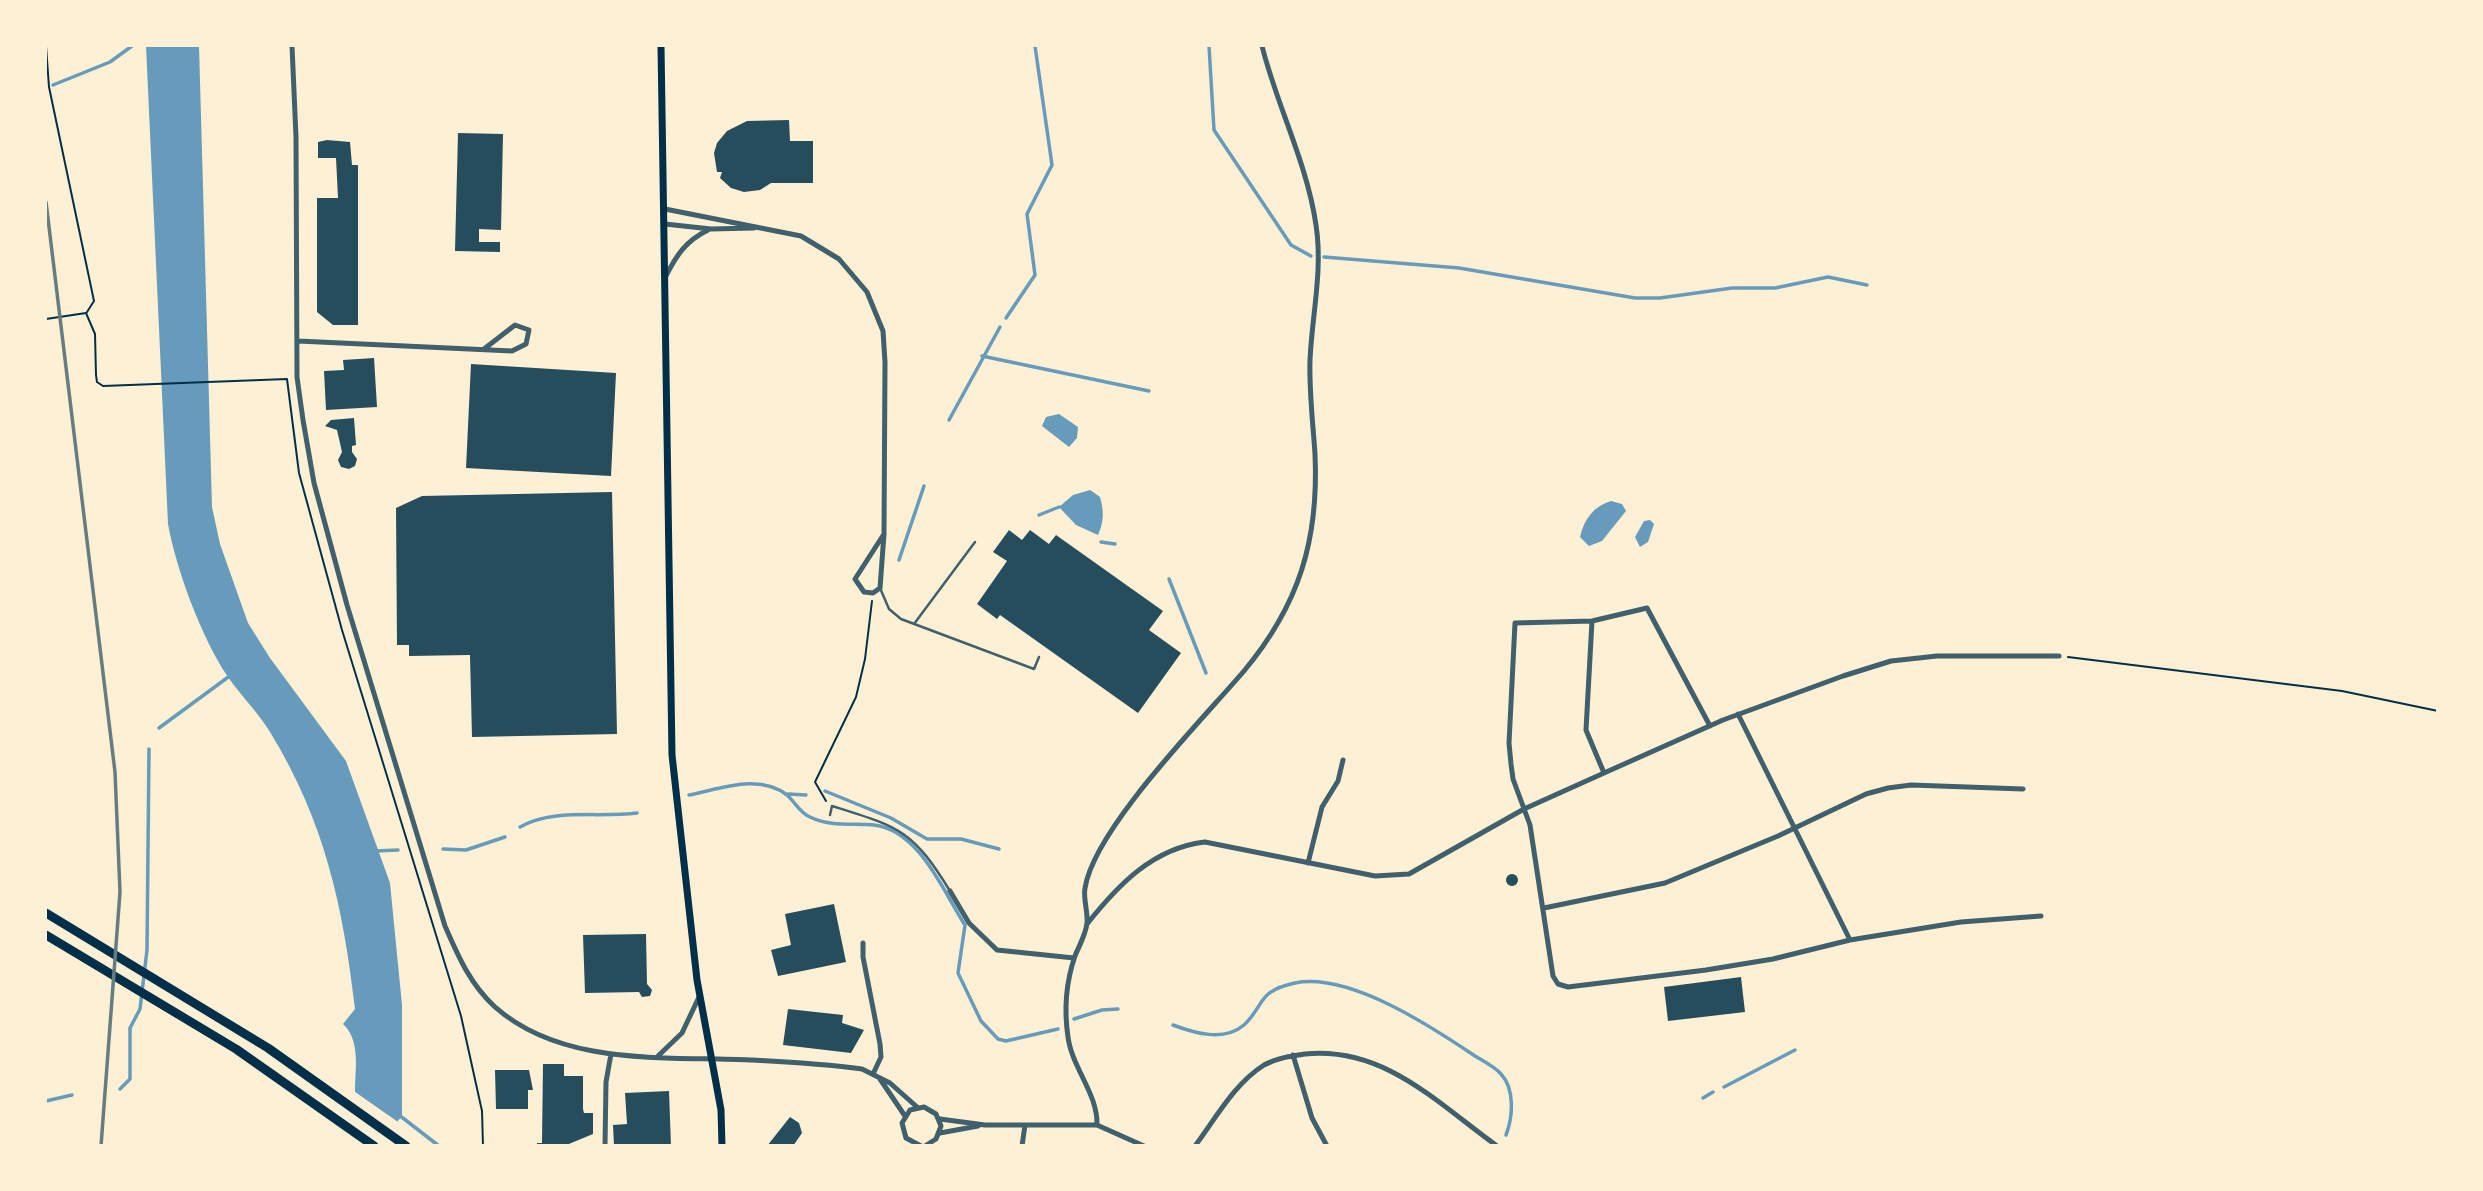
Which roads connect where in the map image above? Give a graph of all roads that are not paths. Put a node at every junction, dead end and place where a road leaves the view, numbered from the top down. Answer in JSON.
{"nodes":[{"id":1,"x":292,"y":46,"type":"edge"},
{"id":2,"x":661,"y":46,"type":"edge"},
{"id":3,"x":1262,"y":46,"type":"edge"},
{"id":4,"x":665,"y":209,"type":"junction"},
{"id":5,"x":665,"y":224,"type":"junction"},
{"id":6,"x":760,"y":228,"type":"junction"},
{"id":7,"x":710,"y":229,"type":"junction"},
{"id":8,"x":665,"y":278,"type":"junction"},
{"id":9,"x":298,"y":341,"type":"junction"},
{"id":10,"x":484,"y":349,"type":"junction"},
{"id":11,"x":884,"y":534,"type":"junction"},
{"id":12,"x":975,"y":542,"type":"dead end"},
{"id":13,"x":880,"y":588,"type":"junction"},
{"id":14,"x":1592,"y":621,"type":"junction"},
{"id":15,"x":915,"y":624,"type":"junction"},
{"id":16,"x":2059,"y":656,"type":"road end"},
{"id":17,"x":1039,"y":657,"type":"dead end"},
{"id":18,"x":1738,"y":714,"type":"junction"},
{"id":19,"x":1710,"y":726,"type":"junction"},
{"id":20,"x":1343,"y":760,"type":"dead end"},
{"id":21,"x":1604,"y":773,"type":"junction"},
{"id":22,"x":2023,"y":789,"type":"dead end"},
{"id":23,"x":1524,"y":810,"type":"junction"},
{"id":24,"x":830,"y":815,"type":"dead end"},
{"id":25,"x":1794,"y":829,"type":"junction"},
{"id":26,"x":1308,"y":863,"type":"junction"},
{"id":27,"x":950,"y":891,"type":"joint"},
{"id":28,"x":1544,"y":908,"type":"junction"},
{"id":29,"x":46,"y":912,"type":"edge"},
{"id":30,"x":2041,"y":916,"type":"dead end"},
{"id":31,"x":1087,"y":924,"type":"junction"},
{"id":32,"x":46,"y":934,"type":"edge"},
{"id":33,"x":1850,"y":940,"type":"junction"},
{"id":34,"x":863,"y":943,"type":"dead end"},
{"id":35,"x":1074,"y":958,"type":"junction"},
{"id":36,"x":699,"y":997,"type":"junction"},
{"id":37,"x":611,"y":1054,"type":"junction"},
{"id":38,"x":1293,"y":1055,"type":"junction"},
{"id":39,"x":658,"y":1056,"type":"junction"},
{"id":40,"x":710,"y":1061,"type":"junction"},
{"id":41,"x":876,"y":1075,"type":"junction"},
{"id":42,"x":917,"y":1107,"type":"junction"},
{"id":43,"x":905,"y":1116,"type":"junction"},
{"id":44,"x":940,"y":1119,"type":"junction"},
{"id":45,"x":985,"y":1125,"type":"junction"},
{"id":46,"x":1025,"y":1125,"type":"junction"},
{"id":47,"x":1097,"y":1125,"type":"junction"},
{"id":48,"x":940,"y":1133,"type":"junction"},
{"id":49,"x":906,"y":1138,"type":"junction"},
{"id":50,"x":374,"y":1146,"type":"edge"},
{"id":51,"x":406,"y":1146,"type":"edge"},
{"id":52,"x":606,"y":1146,"type":"edge"},
{"id":53,"x":722,"y":1146,"type":"edge"},
{"id":54,"x":903,"y":1146,"type":"edge"},
{"id":55,"x":920,"y":1146,"type":"edge"},
{"id":56,"x":1022,"y":1146,"type":"edge"},
{"id":57,"x":1144,"y":1146,"type":"edge"},
{"id":58,"x":1195,"y":1146,"type":"edge"},
{"id":59,"x":1327,"y":1146,"type":"edge"},
{"id":60,"x":1497,"y":1146,"type":"edge"}],
"edges":[{"from":1,"to":9,"type":"street"},
{"from":2,"to":4,"type":"main road"},
{"from":3,"to":31,"type":"street"},
{"from":4,"to":5,"type":"main road"},
{"from":4,"to":6,"type":"street"},
{"from":5,"to":7,"type":"street"},
{"from":5,"to":8,"type":"main road"},
{"from":6,"to":7,"type":"street"},
{"from":6,"to":11,"type":"street"},
{"from":7,"to":8,"type":"street"},
{"from":8,"to":36,"type":"main road"},
{"from":9,"to":10,"type":"street"},
{"from":9,"to":37,"type":"street"},
{"from":10,"to":10,"type":"street"},
{"from":11,"to":13,"type":"street"},
{"from":11,"to":13,"type":"street"},
{"from":12,"to":15,"type":"lane"},
{"from":13,"to":15,"type":"lane"},
{"from":14,"to":19,"type":"street"},
{"from":14,"to":21,"type":"street"},
{"from":14,"to":23,"type":"street"},
{"from":15,"to":17,"type":"lane"},
{"from":16,"to":18,"type":"street"},
{"from":18,"to":19,"type":"street"},
{"from":18,"to":25,"type":"street"},
{"from":19,"to":21,"type":"street"},
{"from":20,"to":26,"type":"street"},
{"from":21,"to":23,"type":"street"},
{"from":22,"to":25,"type":"street"},
{"from":23,"to":26,"type":"street"},
{"from":23,"to":28,"type":"street"},
{"from":24,"to":27,"type":"lane"},
{"from":25,"to":28,"type":"street"},
{"from":25,"to":33,"type":"street"},
{"from":26,"to":31,"type":"street"},
{"from":27,"to":35,"type":"street"},
{"from":28,"to":33,"type":"street"},
{"from":29,"to":51,"type":"highway"},
{"from":30,"to":33,"type":"street"},
{"from":31,"to":35,"type":"street"},
{"from":32,"to":50,"type":"highway"},
{"from":34,"to":41,"type":"street"},
{"from":35,"to":47,"type":"street"},
{"from":36,"to":39,"type":"street"},
{"from":36,"to":40,"type":"main road"},
{"from":37,"to":39,"type":"street"},
{"from":37,"to":52,"type":"street"},
{"from":38,"to":58,"type":"street"},
{"from":38,"to":59,"type":"street"},
{"from":38,"to":60,"type":"street"},
{"from":39,"to":40,"type":"street"},
{"from":40,"to":41,"type":"street"},
{"from":40,"to":53,"type":"main road"},
{"from":41,"to":42,"type":"street"},
{"from":41,"to":43,"type":"street"},
{"from":42,"to":43,"type":"street"},
{"from":42,"to":44,"type":"street"},
{"from":43,"to":49,"type":"street"},
{"from":44,"to":45,"type":"street"},
{"from":44,"to":48,"type":"street"},
{"from":45,"to":46,"type":"street"},
{"from":45,"to":48,"type":"street"},
{"from":46,"to":47,"type":"street"},
{"from":46,"to":56,"type":"street"},
{"from":47,"to":57,"type":"street"},
{"from":48,"to":55,"type":"street"},
{"from":49,"to":54,"type":"street"},
{"from":49,"to":55,"type":"street"}]}
